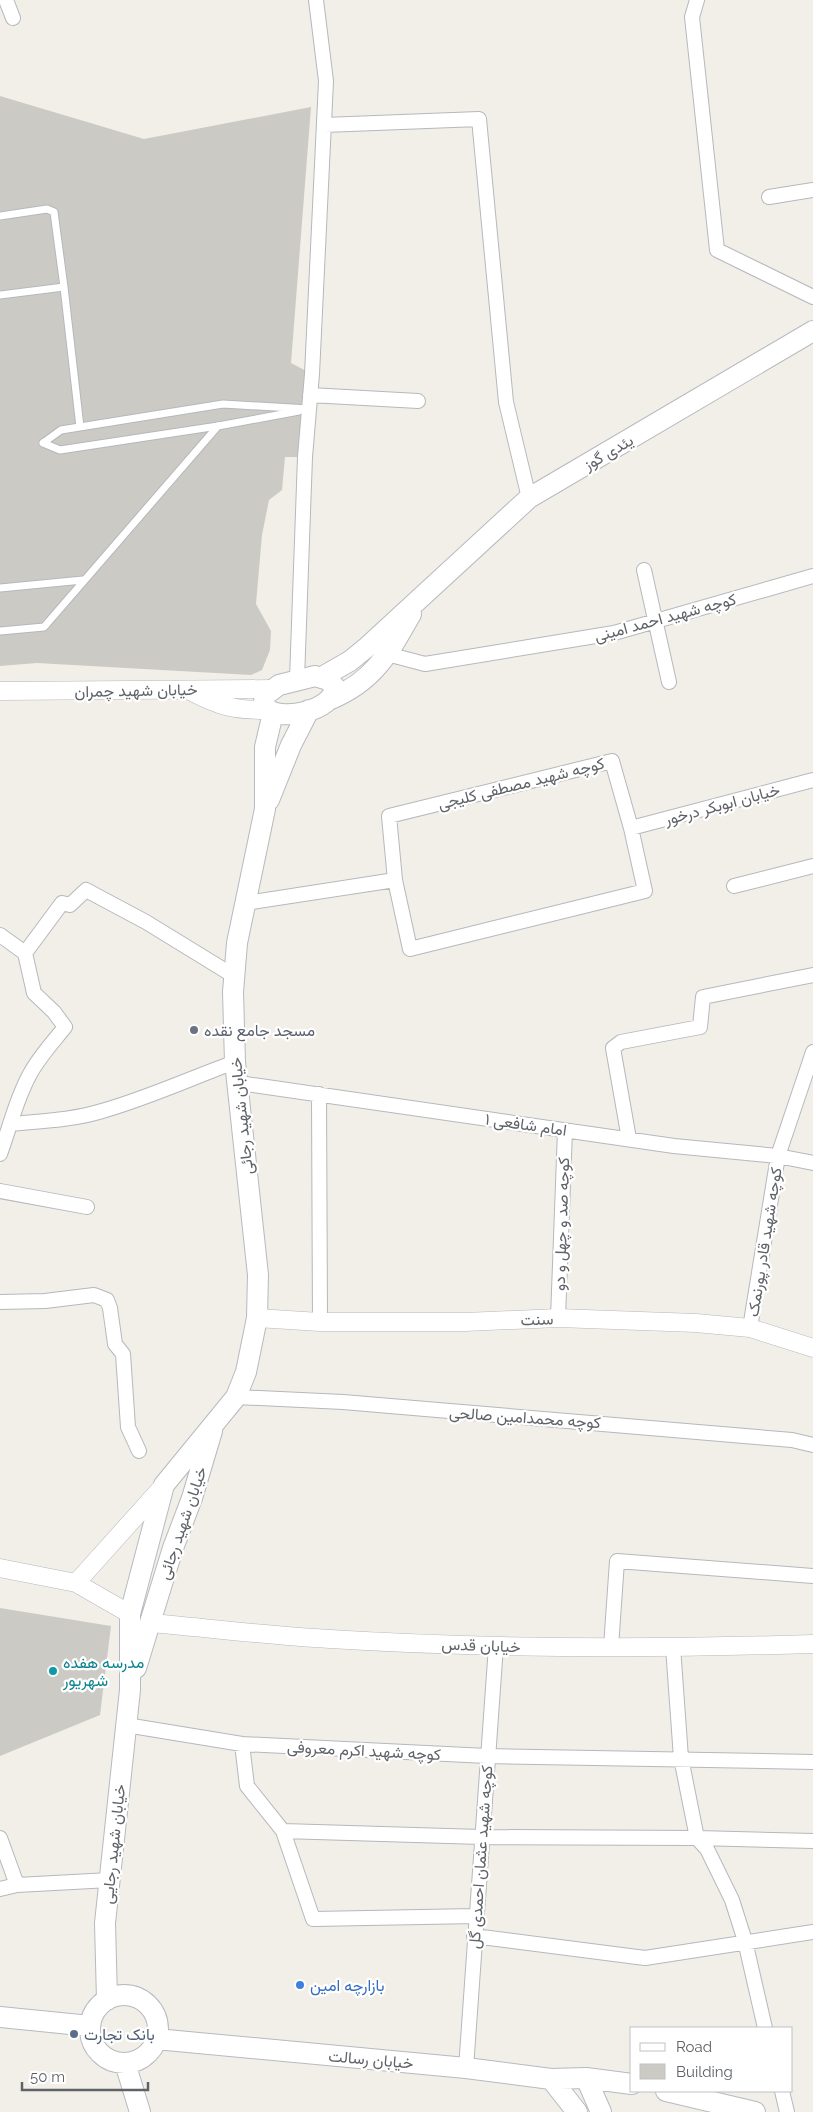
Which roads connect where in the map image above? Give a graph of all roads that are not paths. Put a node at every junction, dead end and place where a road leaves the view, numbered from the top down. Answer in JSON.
{"nodes":[{"id":1,"x":6,"y":0,"type":"edge"},
{"id":2,"x":316,"y":0,"type":"edge"},
{"id":3,"x":697,"y":0,"type":"edge"},
{"id":4,"x":13,"y":18,"type":"dead end"},
{"id":5,"x":324,"y":125,"type":"junction"},
{"id":6,"x":813,"y":190,"type":"edge"},
{"id":7,"x":769,"y":196,"type":"dead end"},
{"id":8,"x":0,"y":216,"type":"edge"},
{"id":9,"x":64,"y":288,"type":"junction"},
{"id":10,"x":0,"y":295,"type":"edge"},
{"id":11,"x":813,"y":297,"type":"edge"},
{"id":12,"x":813,"y":331,"type":"edge"},
{"id":13,"x":418,"y":401,"type":"dead end"},
{"id":14,"x":310,"y":402,"type":"junction"},
{"id":15,"x":80,"y":426,"type":"junction"},
{"id":16,"x":218,"y":426,"type":"junction"},
{"id":17,"x":529,"y":498,"type":"junction"},
{"id":18,"x":644,"y":570,"type":"dead end"},
{"id":19,"x":813,"y":576,"type":"edge"},
{"id":20,"x":83,"y":580,"type":"junction"},
{"id":21,"x":0,"y":588,"type":"edge"},
{"id":22,"x":420,"y":597,"type":"junction"},
{"id":23,"x":656,"y":620,"type":"junction"},
{"id":24,"x":0,"y":631,"type":"edge"},
{"id":25,"x":387,"y":654,"type":"junction"},
{"id":26,"x":322,"y":677,"type":"junction"},
{"id":27,"x":297,"y":679,"type":"junction"},
{"id":28,"x":669,"y":682,"type":"dead end"},
{"id":29,"x":272,"y":690,"type":"junction"},
{"id":30,"x":0,"y":691,"type":"edge"},
{"id":31,"x":190,"y":691,"type":"junction"},
{"id":32,"x":331,"y":699,"type":"junction"},
{"id":33,"x":309,"y":710,"type":"junction"},
{"id":34,"x":270,"y":711,"type":"junction"},
{"id":35,"x":813,"y":780,"type":"edge"},
{"id":36,"x":265,"y":809,"type":"junction"},
{"id":37,"x":631,"y":828,"type":"junction"},
{"id":38,"x":813,"y":866,"type":"edge"},
{"id":39,"x":394,"y":880,"type":"junction"},
{"id":40,"x":734,"y":886,"type":"dead end"},
{"id":41,"x":246,"y":903,"type":"junction"},
{"id":42,"x":0,"y":935,"type":"edge"},
{"id":43,"x":25,"y":953,"type":"junction"},
{"id":44,"x":813,"y":975,"type":"edge"},
{"id":45,"x":234,"y":976,"type":"junction"},
{"id":46,"x":813,"y":1052,"type":"edge"},
{"id":47,"x":235,"y":1062,"type":"junction"},
{"id":48,"x":239,"y":1083,"type":"junction"},
{"id":49,"x":319,"y":1094,"type":"junction"},
{"id":50,"x":11,"y":1124,"type":"junction"},
{"id":51,"x":565,"y":1130,"type":"junction"},
{"id":52,"x":629,"y":1139,"type":"junction"},
{"id":53,"x":0,"y":1154,"type":"edge"},
{"id":54,"x":778,"y":1156,"type":"junction"},
{"id":55,"x":813,"y":1163,"type":"edge"},
{"id":56,"x":0,"y":1191,"type":"edge"},
{"id":57,"x":87,"y":1207,"type":"dead end"},
{"id":58,"x":0,"y":1302,"type":"edge"},
{"id":59,"x":257,"y":1318,"type":"junction"},
{"id":60,"x":558,"y":1318,"type":"junction"},
{"id":61,"x":320,"y":1322,"type":"junction"},
{"id":62,"x":750,"y":1328,"type":"junction"},
{"id":63,"x":813,"y":1348,"type":"edge"},
{"id":64,"x":236,"y":1397,"type":"junction"},
{"id":65,"x":215,"y":1422,"type":"junction"},
{"id":66,"x":813,"y":1445,"type":"edge"},
{"id":67,"x":139,"y":1450,"type":"dead end"},
{"id":68,"x":164,"y":1485,"type":"junction"},
{"id":69,"x":192,"y":1498,"type":"junction"},
{"id":70,"x":0,"y":1568,"type":"edge"},
{"id":71,"x":813,"y":1576,"type":"edge"},
{"id":72,"x":76,"y":1583,"type":"junction"},
{"id":73,"x":130,"y":1614,"type":"junction"},
{"id":74,"x":150,"y":1623,"type":"junction"},
{"id":75,"x":813,"y":1644,"type":"edge"},
{"id":76,"x":496,"y":1646,"type":"junction"},
{"id":77,"x":610,"y":1647,"type":"junction"},
{"id":78,"x":673,"y":1647,"type":"junction"},
{"id":79,"x":130,"y":1690,"type":"junction"},
{"id":80,"x":126,"y":1725,"type":"junction"},
{"id":81,"x":242,"y":1744,"type":"junction"},
{"id":82,"x":487,"y":1756,"type":"junction"},
{"id":83,"x":681,"y":1758,"type":"junction"},
{"id":84,"x":813,"y":1762,"type":"edge"},
{"id":85,"x":283,"y":1831,"type":"junction"},
{"id":86,"x":481,"y":1837,"type":"junction"},
{"id":87,"x":0,"y":1838,"type":"edge"},
{"id":88,"x":697,"y":1838,"type":"junction"},
{"id":89,"x":813,"y":1842,"type":"edge"},
{"id":90,"x":110,"y":1880,"type":"junction"},
{"id":91,"x":17,"y":1885,"type":"junction"},
{"id":92,"x":0,"y":1889,"type":"edge"},
{"id":93,"x":476,"y":1916,"type":"junction"},
{"id":94,"x":813,"y":1932,"type":"edge"},
{"id":95,"x":474,"y":1936,"type":"junction"},
{"id":96,"x":745,"y":1941,"type":"junction"},
{"id":97,"x":107,"y":2000,"type":"junction"},
{"id":98,"x":0,"y":2018,"type":"edge"},
{"id":99,"x":90,"y":2026,"type":"junction"},
{"id":100,"x":765,"y":2027,"type":"edge"},
{"id":101,"x":156,"y":2039,"type":"junction"},
{"id":102,"x":125,"y":2063,"type":"junction"},
{"id":103,"x":466,"y":2068,"type":"junction"},
{"id":104,"x":586,"y":2078,"type":"junction"},
{"id":105,"x":551,"y":2079,"type":"junction"},
{"id":106,"x":630,"y":2084,"type":"edge"},
{"id":107,"x":670,"y":2092,"type":"edge"},
{"id":108,"x":782,"y":2092,"type":"edge"},
{"id":109,"x":140,"y":2112,"type":"edge"},
{"id":110,"x":577,"y":2112,"type":"edge"},
{"id":111,"x":601,"y":2112,"type":"edge"},
{"id":112,"x":755,"y":2112,"type":"edge"},
{"id":113,"x":787,"y":2112,"type":"edge"}],
"edges":[{"from":1,"to":4,"type":"street"},
{"from":2,"to":5,"type":"street"},
{"from":3,"to":11,"type":"street"},
{"from":5,"to":14,"type":"street"},
{"from":5,"to":17,"type":"street"},
{"from":6,"to":7,"type":"street"},
{"from":8,"to":9,"type":"lane"},
{"from":9,"to":10,"type":"lane"},
{"from":9,"to":15,"type":"lane"},
{"from":12,"to":17,"type":"main road","name":"یئدی گوز"},
{"from":13,"to":14,"type":"street"},
{"from":14,"to":15,"type":"lane"},
{"from":14,"to":16,"type":"lane"},
{"from":14,"to":27,"type":"street"},
{"from":15,"to":16,"type":"lane"},
{"from":16,"to":20,"type":"lane"},
{"from":17,"to":22,"type":"main road","name":"یئدی گوز"},
{"from":18,"to":23,"type":"street"},
{"from":19,"to":23,"type":"street","name":"کوچه شهید احمد امینی"},
{"from":20,"to":21,"type":"lane"},
{"from":20,"to":24,"type":"lane"},
{"from":22,"to":25,"type":"main road"},
{"from":22,"to":26,"type":"main road","name":"یئدی گوز"},
{"from":23,"to":25,"type":"street","name":"کوچه شهید احمد امینی"},
{"from":23,"to":28,"type":"street"},
{"from":25,"to":32,"type":"main road"},
{"from":26,"to":27,"type":"main road"},
{"from":26,"to":32,"type":"main road"},
{"from":27,"to":29,"type":"main road"},
{"from":29,"to":31,"type":"street","name":"خیابان شهید چمران"},
{"from":29,"to":34,"type":"main road","name":"خیابان شهید رجائی"},
{"from":30,"to":31,"type":"street","name":"خیابان شهید چمران"},
{"from":31,"to":34,"type":"street"},
{"from":32,"to":33,"type":"main road"},
{"from":33,"to":34,"type":"main road"},
{"from":33,"to":36,"type":"main road"},
{"from":34,"to":36,"type":"main road","name":"خیابان شهید رجائی"},
{"from":35,"to":37,"type":"street","name":"خیابان ابوبکر درخور"},
{"from":36,"to":41,"type":"main road","name":"خیابان شهید رجائی"},
{"from":37,"to":39,"type":"street","name":"کوچه شهید مصطفی کلیجی"},
{"from":37,"to":39,"type":"street","name":"کوچه شهید مصطفی کلیجی"},
{"from":38,"to":40,"type":"street"},
{"from":39,"to":41,"type":"street"},
{"from":41,"to":45,"type":"main road","name":"خیابان شهید رجائی"},
{"from":42,"to":43,"type":"street"},
{"from":43,"to":45,"type":"street"},
{"from":43,"to":50,"type":"street"},
{"from":44,"to":52,"type":"street"},
{"from":45,"to":47,"type":"main road","name":"خیابان شهید رجائی"},
{"from":46,"to":54,"type":"street","name":"کوچه شهید قادر پورنمک"},
{"from":47,"to":48,"type":"main road","name":"خیابان شهید رجائی"},
{"from":47,"to":50,"type":"street"},
{"from":48,"to":49,"type":"street","name":"امام شافعی ۱"},
{"from":48,"to":59,"type":"main road","name":"خیابان شهید رجائی"},
{"from":49,"to":51,"type":"street","name":"امام شافعی ۱"},
{"from":49,"to":61,"type":"street"},
{"from":50,"to":53,"type":"street"},
{"from":51,"to":52,"type":"street","name":"امام شافعی ۱"},
{"from":51,"to":60,"type":"street","name":"کوچه صد و چهل و دو"},
{"from":52,"to":54,"type":"street","name":"امام شافعی ۱"},
{"from":54,"to":55,"type":"street","name":"امام شافعی ۱"},
{"from":54,"to":62,"type":"street","name":"کوچه شهید قادر پورنمک"},
{"from":56,"to":57,"type":"street"},
{"from":58,"to":67,"type":"street"},
{"from":59,"to":61,"type":"street","name":"سنت"},
{"from":59,"to":64,"type":"main road","name":"خیابان شهید رجائی"},
{"from":60,"to":61,"type":"street","name":"سنت"},
{"from":60,"to":62,"type":"street","name":"سنت"},
{"from":62,"to":63,"type":"street","name":"سنت"},
{"from":64,"to":65,"type":"main road","name":"خیابان شهید رجائی"},
{"from":64,"to":66,"type":"street","name":"کوچه محمدامین صالحی"},
{"from":65,"to":68,"type":"main road","name":"خیابان شهید رجائی"},
{"from":65,"to":69,"type":"main road","name":"خیابان شهید رجائی"},
{"from":68,"to":69,"type":"main road"},
{"from":68,"to":72,"type":"street"},
{"from":68,"to":73,"type":"main road","name":"خیابان شهید رجائی"},
{"from":69,"to":74,"type":"main road","name":"خیابان شهید رجائی"},
{"from":70,"to":72,"type":"street"},
{"from":71,"to":77,"type":"street"},
{"from":72,"to":73,"type":"street"},
{"from":73,"to":79,"type":"main road","name":"خیابان شهید رجایی"},
{"from":74,"to":76,"type":"street","name":"خیابان قدس"},
{"from":74,"to":79,"type":"main road","name":"خیابان شهید رجایی"},
{"from":75,"to":78,"type":"street","name":"خیابان قدس"},
{"from":76,"to":77,"type":"street","name":"خیابان قدس"},
{"from":76,"to":82,"type":"street","name":"کوچه شهید عثمان احمدی گل"},
{"from":77,"to":78,"type":"street","name":"خیابان قدس"},
{"from":78,"to":83,"type":"street"},
{"from":79,"to":80,"type":"main road","name":"خیابان شهید رجایی"},
{"from":80,"to":81,"type":"street","name":"کوچه شهید اکرم معروفی"},
{"from":80,"to":90,"type":"main road","name":"خیابان شهید رجایی"},
{"from":81,"to":82,"type":"street","name":"کوچه شهید اکرم معروفی"},
{"from":81,"to":85,"type":"street"},
{"from":82,"to":83,"type":"street","name":"کوچه شهید اکرم معروفی"},
{"from":82,"to":86,"type":"street","name":"کوچه شهید عثمان احمدی گل"},
{"from":83,"to":84,"type":"street","name":"کوچه شهید اکرم معروفی"},
{"from":83,"to":88,"type":"street"},
{"from":85,"to":86,"type":"street"},
{"from":85,"to":93,"type":"street"},
{"from":86,"to":88,"type":"street"},
{"from":86,"to":93,"type":"street","name":"کوچه شهید عثمان احمدی گل"},
{"from":87,"to":91,"type":"street"},
{"from":88,"to":89,"type":"street"},
{"from":88,"to":96,"type":"street"},
{"from":90,"to":91,"type":"street"},
{"from":90,"to":97,"type":"main road","name":"خیابان شهید رجایی"},
{"from":91,"to":92,"type":"street"},
{"from":93,"to":95,"type":"street","name":"کوچه شهید عثمان احمدی گل"},
{"from":94,"to":96,"type":"street"},
{"from":95,"to":96,"type":"street"},
{"from":95,"to":103,"type":"street","name":"کوچه شهید عثمان احمدی گل"},
{"from":96,"to":100,"type":"street"},
{"from":97,"to":99,"type":"main road"},
{"from":97,"to":101,"type":"main road"},
{"from":98,"to":99,"type":"main road"},
{"from":99,"to":102,"type":"main road"},
{"from":101,"to":102,"type":"main road"},
{"from":101,"to":103,"type":"main road","name":"خیابان رسالت"},
{"from":102,"to":109,"type":"main road"},
{"from":103,"to":105,"type":"main road","name":"خیابان رسالت"},
{"from":104,"to":105,"type":"main road","name":"خیابان رسالت"},
{"from":104,"to":106,"type":"main road","name":"خیابان رسالت"},
{"from":104,"to":111,"type":"main road"},
{"from":105,"to":110,"type":"main road"},
{"from":107,"to":112,"type":"main road"},
{"from":108,"to":113,"type":"street"}]}
